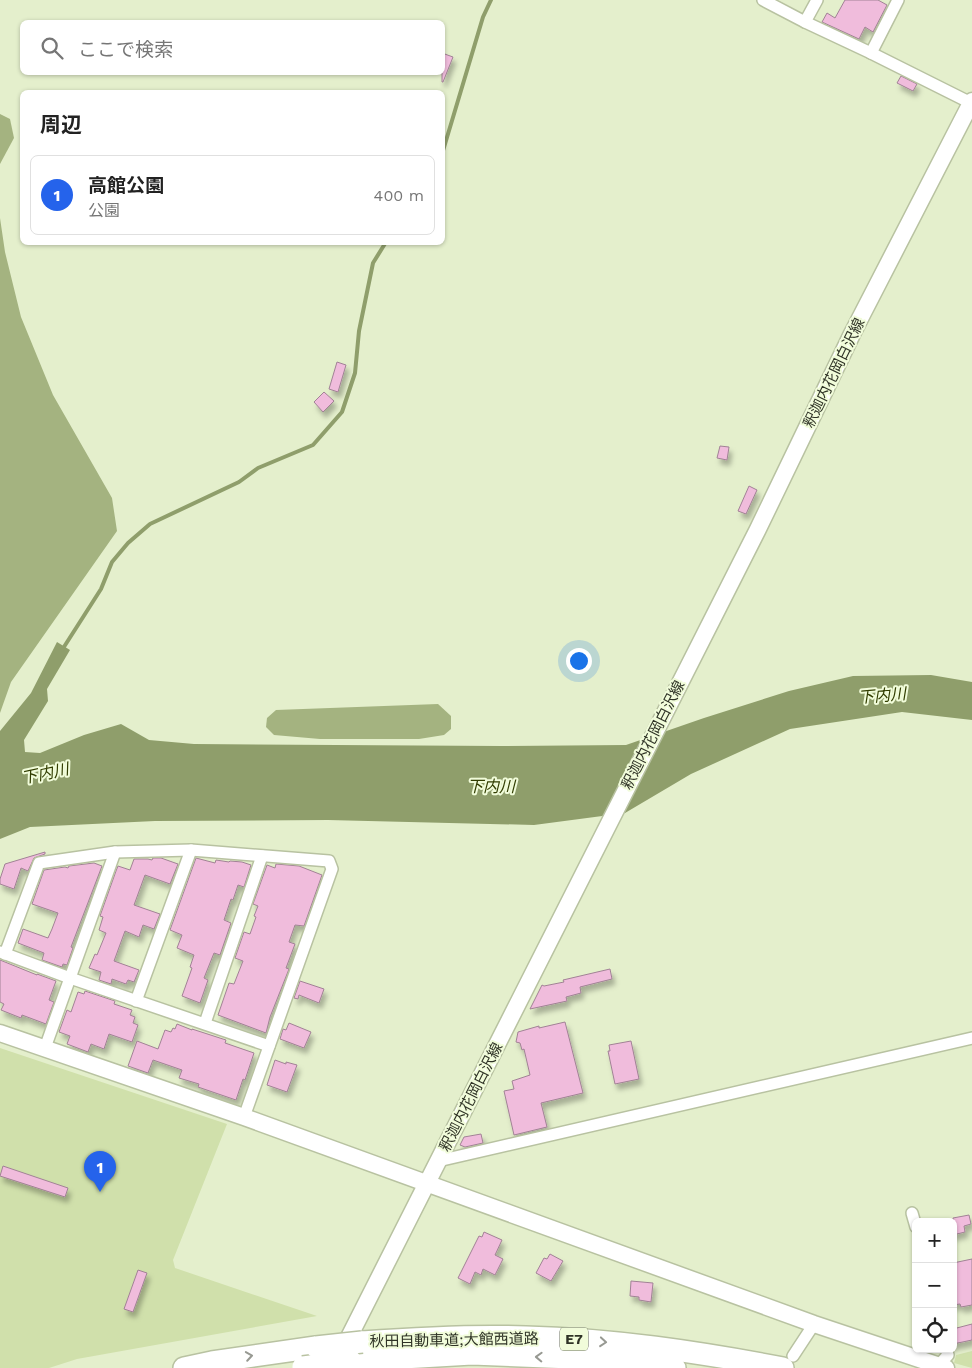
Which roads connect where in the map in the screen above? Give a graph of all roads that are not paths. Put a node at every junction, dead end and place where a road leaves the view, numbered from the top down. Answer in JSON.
{"nodes":[{"id":1,"x":763,"y":0,"type":"edge"},
{"id":2,"x":817,"y":0,"type":"edge"},
{"id":3,"x":898,"y":0,"type":"edge"},
{"id":4,"x":805,"y":22,"type":"junction"},
{"id":5,"x":871,"y":53,"type":"junction"},
{"id":6,"x":972,"y":102,"type":"edge"},
{"id":7,"x":191,"y":850,"type":"junction"},
{"id":8,"x":115,"y":852,"type":"junction"},
{"id":9,"x":262,"y":856,"type":"junction"},
{"id":10,"x":2,"y":953,"type":"edge"},
{"id":11,"x":70,"y":978,"type":"junction"},
{"id":12,"x":136,"y":1001,"type":"junction"},
{"id":13,"x":205,"y":1023,"type":"junction"},
{"id":14,"x":0,"y":1033,"type":"edge"},
{"id":15,"x":972,"y":1038,"type":"edge"},
{"id":16,"x":269,"y":1046,"type":"junction"},
{"id":17,"x":45,"y":1048,"type":"junction"},
{"id":18,"x":244,"y":1117,"type":"junction"},
{"id":19,"x":438,"y":1161,"type":"junction"},
{"id":20,"x":426,"y":1184,"type":"junction"},
{"id":21,"x":912,"y":1213,"type":"dead end"},
{"id":22,"x":913,"y":1218,"type":"edge"},
{"id":23,"x":814,"y":1324,"type":"junction"},
{"id":24,"x":947,"y":1353,"type":"edge"},
{"id":25,"x":788,"y":1362,"type":"edge"},
{"id":26,"x":342,"y":1365,"type":"edge"},
{"id":27,"x":298,"y":1367,"type":"edge"},
{"id":28,"x":942,"y":1367,"type":"edge"},
{"id":29,"x":184,"y":1368,"type":"edge"},
{"id":30,"x":675,"y":1368,"type":"edge"}],
"edges":[{"from":1,"to":4,"type":"street"},
{"from":2,"to":4,"type":"street"},
{"from":3,"to":5,"type":"street"},
{"from":4,"to":5,"type":"street"},
{"from":5,"to":6,"type":"street"},
{"from":6,"to":19,"type":"main road","name":"釈迦内花岡白沢線"},
{"from":7,"to":8,"type":"street"},
{"from":7,"to":9,"type":"street"},
{"from":7,"to":12,"type":"street"},
{"from":8,"to":10,"type":"street"},
{"from":8,"to":11,"type":"street"},
{"from":9,"to":13,"type":"street"},
{"from":9,"to":16,"type":"street"},
{"from":10,"to":11,"type":"street"},
{"from":11,"to":12,"type":"street"},
{"from":11,"to":17,"type":"street"},
{"from":12,"to":13,"type":"street"},
{"from":13,"to":16,"type":"street"},
{"from":14,"to":17,"type":"main road"},
{"from":15,"to":19,"type":"street"},
{"from":16,"to":18,"type":"street"},
{"from":17,"to":18,"type":"main road"},
{"from":18,"to":20,"type":"main road"},
{"from":19,"to":20,"type":"main road","name":"釈迦内花岡白沢線"},
{"from":20,"to":23,"type":"main road"},
{"from":20,"to":26,"type":"main road","name":"釈迦内花岡白沢線"},
{"from":21,"to":22,"type":"street"},
{"from":23,"to":25,"type":"street"},
{"from":23,"to":28,"type":"main road"},
{"from":24,"to":28,"type":"street"},
{"from":29,"to":25,"type":"highway","name":"秋田自動車道;大館西道路","number":"E7","one_way":true,"bridge":true},
{"from":26,"to":27,"type":"highway","name":"秋田自動車道;大館西道路","number":"E7","bridge":true},
{"from":30,"to":26,"type":"highway","name":"秋田自動車道;大館西道路","number":"E7","one_way":true}]}
